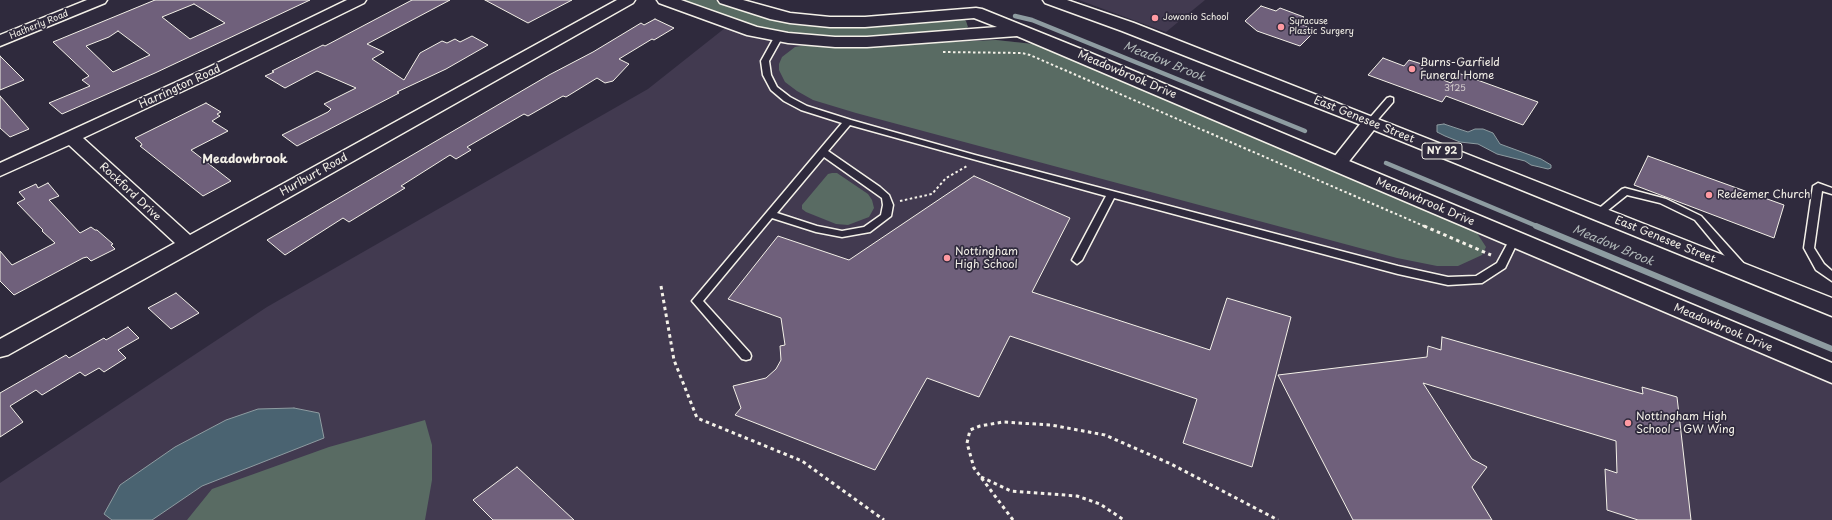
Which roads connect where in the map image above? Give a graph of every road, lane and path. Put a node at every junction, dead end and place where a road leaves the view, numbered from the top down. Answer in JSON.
{"nodes":[{"id":1,"x":100,"y":0,"type":"edge"},
{"id":2,"x":359,"y":0,"type":"edge"},
{"id":3,"x":628,"y":0,"type":"edge"},
{"id":4,"x":664,"y":0,"type":"edge"},
{"id":5,"x":726,"y":0,"type":"edge"},
{"id":6,"x":1051,"y":0,"type":"edge"},
{"id":7,"x":1017,"y":30,"type":"junction"},
{"id":8,"x":779,"y":36,"type":"junction"},
{"id":9,"x":0,"y":41,"type":"edge"},
{"id":10,"x":942,"y":52,"type":"dead end"},
{"id":11,"x":1390,"y":100,"type":"dead end"},
{"id":12,"x":848,"y":122,"type":"junction"},
{"id":13,"x":1371,"y":122,"type":"junction"},
{"id":14,"x":72,"y":138,"type":"junction"},
{"id":15,"x":823,"y":152,"type":"junction"},
{"id":16,"x":972,"y":157,"type":"junction"},
{"id":17,"x":1337,"y":165,"type":"junction"},
{"id":18,"x":0,"y":170,"type":"edge"},
{"id":19,"x":1832,"y":191,"type":"edge"},
{"id":20,"x":1111,"y":194,"type":"junction"},
{"id":21,"x":888,"y":205,"type":"junction"},
{"id":22,"x":1599,"y":213,"type":"junction"},
{"id":23,"x":771,"y":214,"type":"junction"},
{"id":24,"x":1514,"y":239,"type":"junction"},
{"id":25,"x":189,"y":246,"type":"junction"},
{"id":26,"x":1077,"y":260,"type":"dead end"},
{"id":27,"x":1503,"y":260,"type":"junction"},
{"id":28,"x":1744,"y":272,"type":"junction"},
{"id":29,"x":1832,"y":277,"type":"edge"},
{"id":30,"x":661,"y":286,"type":"dead end"},
{"id":31,"x":1832,"y":307,"type":"edge"},
{"id":32,"x":0,"y":349,"type":"edge"},
{"id":33,"x":746,"y":356,"type":"dead end"},
{"id":34,"x":1832,"y":373,"type":"edge"},
{"id":35,"x":981,"y":477,"type":"junction"},
{"id":36,"x":884,"y":520,"type":"edge"},
{"id":37,"x":1013,"y":520,"type":"edge"},
{"id":38,"x":1124,"y":520,"type":"edge"},
{"id":39,"x":1278,"y":520,"type":"edge"}],
"edges":[{"from":1,"to":9,"type":"street","name":"Hatherly Road"},
{"from":2,"to":14,"type":"street","name":"Harrington Road"},
{"from":3,"to":25,"type":"street","name":"Hurlburt Road"},
{"from":4,"to":8,"type":"street","name":"Meadowbrook Drive"},
{"from":5,"to":7,"type":"street","name":"Meadowbrook Drive"},
{"from":6,"to":13,"type":"street","name":"East Genesee Street","number":"NY 92"},
{"from":7,"to":8,"type":"street","name":"Meadowbrook Drive"},
{"from":7,"to":17,"type":"street","name":"Meadowbrook Drive"},
{"from":8,"to":12,"type":"lane"},
{"from":10,"to":27,"type":"path"},
{"from":11,"to":13,"type":"lane"},
{"from":12,"to":15,"type":"lane"},
{"from":12,"to":16,"type":"lane"},
{"from":13,"to":17,"type":"street"},
{"from":13,"to":22,"type":"street","name":"East Genesee Street","number":"NY 92"},
{"from":14,"to":18,"type":"street","name":"Harrington Road"},
{"from":14,"to":25,"type":"street","name":"Rockford Drive"},
{"from":15,"to":21,"type":"lane"},
{"from":15,"to":23,"type":"lane"},
{"from":16,"to":20,"type":"lane"},
{"from":16,"to":21,"type":"path"},
{"from":17,"to":24,"type":"street","name":"Meadowbrook Drive"},
{"from":19,"to":29,"type":"lane"},
{"from":20,"to":26,"type":"lane"},
{"from":20,"to":27,"type":"lane"},
{"from":21,"to":23,"type":"lane"},
{"from":22,"to":28,"type":"street","name":"East Genesee Street","number":"NY 92"},
{"from":22,"to":28,"type":"lane"},
{"from":23,"to":33,"type":"lane"},
{"from":24,"to":27,"type":"lane"},
{"from":24,"to":34,"type":"street","name":"Meadowbrook Drive"},
{"from":25,"to":32,"type":"street","name":"Hurlburt Road"},
{"from":28,"to":31,"type":"street","name":"East Genesee Street","number":"NY 92"},
{"from":30,"to":36,"type":"path"},
{"from":35,"to":37,"type":"path"},
{"from":35,"to":38,"type":"path"},
{"from":35,"to":39,"type":"path"}]}
